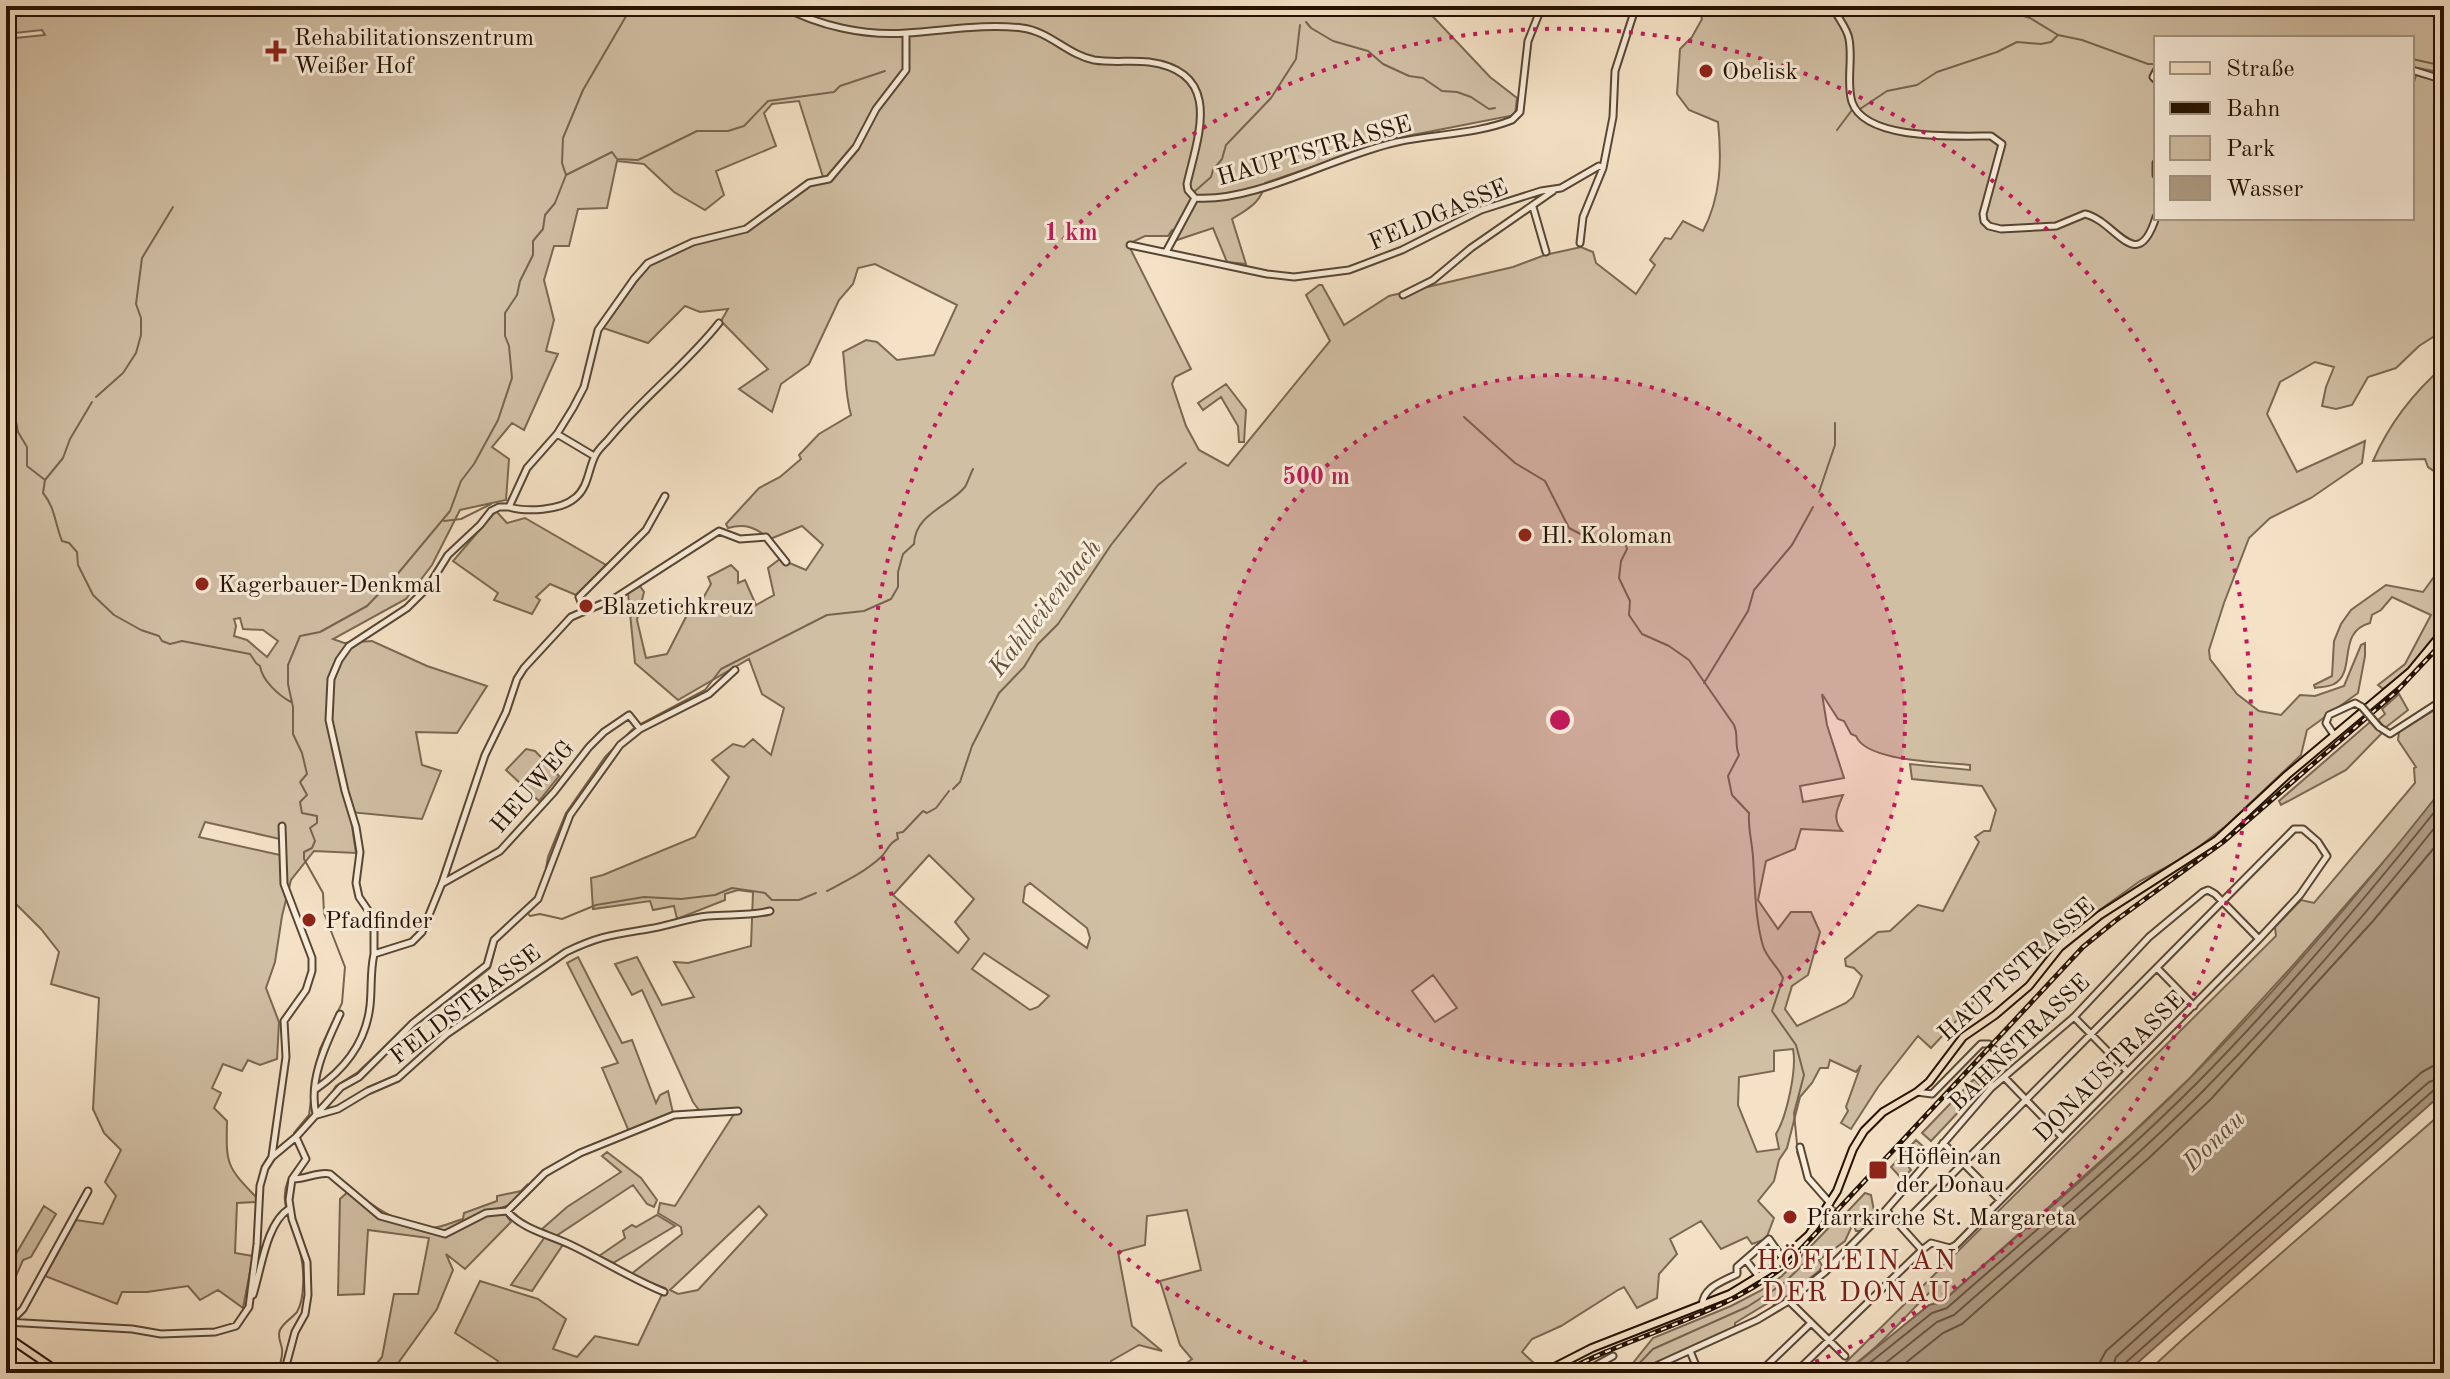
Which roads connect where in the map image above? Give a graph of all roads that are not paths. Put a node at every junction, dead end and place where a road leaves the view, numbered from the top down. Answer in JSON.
{"nodes":[{"id":1,"x":782,"y":6,"type":"edge"},
{"id":2,"x":1542,"y":6,"type":"edge"},
{"id":3,"x":1636,"y":6,"type":"edge"},
{"id":4,"x":1833,"y":6,"type":"edge"},
{"id":5,"x":906,"y":33,"type":"junction"},
{"id":6,"x":2414,"y":71,"type":"edge"},
{"id":7,"x":2444,"y":80,"type":"edge"},
{"id":8,"x":1603,"y":168,"type":"junction"},
{"id":9,"x":1553,"y":190,"type":"junction"},
{"id":10,"x":1195,"y":198,"type":"junction"},
{"id":11,"x":1533,"y":207,"type":"junction"},
{"id":12,"x":2154,"y":220,"type":"edge"},
{"id":13,"x":1580,"y":243,"type":"dead end"},
{"id":14,"x":1130,"y":245,"type":"dead end"},
{"id":15,"x":1166,"y":252,"type":"junction"},
{"id":16,"x":1546,"y":252,"type":"dead end"},
{"id":17,"x":1403,"y":295,"type":"dead end"},
{"id":18,"x":719,"y":323,"type":"dead end"},
{"id":19,"x":557,"y":434,"type":"junction"},
{"id":20,"x":594,"y":456,"type":"junction"},
{"id":21,"x":665,"y":496,"type":"dead end"},
{"id":22,"x":509,"y":507,"type":"junction"},
{"id":23,"x":786,"y":562,"type":"dead end"},
{"id":24,"x":584,"y":610,"type":"junction"},
{"id":25,"x":2444,"y":631,"type":"edge"},
{"id":26,"x":735,"y":670,"type":"dead end"},
{"id":27,"x":2444,"y":699,"type":"edge"},
{"id":28,"x":640,"y":729,"type":"junction"},
{"id":29,"x":2334,"y":735,"type":"junction"},
{"id":30,"x":282,"y":826,"type":"dead end"},
{"id":31,"x":442,"y":883,"type":"junction"},
{"id":32,"x":2222,"y":902,"type":"junction"},
{"id":33,"x":770,"y":911,"type":"dead end"},
{"id":34,"x":2259,"y":939,"type":"junction"},
{"id":35,"x":374,"y":954,"type":"junction"},
{"id":36,"x":2157,"y":968,"type":"junction"},
{"id":37,"x":2194,"y":1006,"type":"junction"},
{"id":38,"x":340,"y":1014,"type":"dead end"},
{"id":39,"x":2074,"y":1017,"type":"junction"},
{"id":40,"x":2093,"y":1035,"type":"junction"},
{"id":41,"x":2127,"y":1071,"type":"junction"},
{"id":42,"x":2004,"y":1077,"type":"junction"},
{"id":43,"x":1929,"y":1082,"type":"junction"},
{"id":44,"x":1991,"y":1088,"type":"junction"},
{"id":45,"x":316,"y":1089,"type":"junction"},
{"id":46,"x":1936,"y":1091,"type":"junction"},
{"id":47,"x":1917,"y":1092,"type":"junction"},
{"id":48,"x":2026,"y":1101,"type":"junction"},
{"id":49,"x":738,"y":1111,"type":"dead end"},
{"id":50,"x":316,"y":1114,"type":"junction"},
{"id":51,"x":2061,"y":1136,"type":"junction"},
{"id":52,"x":294,"y":1138,"type":"junction"},
{"id":53,"x":1943,"y":1143,"type":"junction"},
{"id":54,"x":1800,"y":1147,"type":"dead end"},
{"id":55,"x":272,"y":1157,"type":"junction"},
{"id":56,"x":1964,"y":1164,"type":"junction"},
{"id":57,"x":292,"y":1179,"type":"junction"},
{"id":58,"x":88,"y":1191,"type":"dead end"},
{"id":59,"x":2000,"y":1200,"type":"junction"},
{"id":60,"x":1830,"y":1203,"type":"junction"},
{"id":61,"x":287,"y":1210,"type":"junction"},
{"id":62,"x":1886,"y":1210,"type":"junction"},
{"id":63,"x":507,"y":1211,"type":"junction"},
{"id":64,"x":1901,"y":1226,"type":"junction"},
{"id":65,"x":1922,"y":1250,"type":"junction"},
{"id":66,"x":1746,"y":1260,"type":"junction"},
{"id":67,"x":1783,"y":1260,"type":"junction"},
{"id":68,"x":1737,"y":1274,"type":"junction"},
{"id":69,"x":1759,"y":1277,"type":"junction"},
{"id":70,"x":1743,"y":1287,"type":"junction"},
{"id":71,"x":664,"y":1292,"type":"dead end"},
{"id":72,"x":250,"y":1301,"type":"junction"},
{"id":73,"x":1789,"y":1301,"type":"junction"},
{"id":74,"x":1702,"y":1306,"type":"junction"},
{"id":75,"x":6,"y":1316,"type":"edge"},
{"id":76,"x":6,"y":1322,"type":"edge"},
{"id":77,"x":1811,"y":1323,"type":"junction"},
{"id":78,"x":6,"y":1336,"type":"edge"},
{"id":79,"x":1829,"y":1341,"type":"junction"},
{"id":80,"x":1690,"y":1351,"type":"junction"},
{"id":81,"x":1613,"y":1356,"type":"dead end"},
{"id":82,"x":1845,"y":1356,"type":"dead end"},
{"id":83,"x":69,"y":1373,"type":"edge"},
{"id":84,"x":284,"y":1373,"type":"edge"},
{"id":85,"x":1543,"y":1373,"type":"edge"},
{"id":86,"x":1582,"y":1373,"type":"edge"},
{"id":87,"x":1648,"y":1373,"type":"edge"},
{"id":88,"x":1699,"y":1373,"type":"edge"},
{"id":89,"x":1759,"y":1373,"type":"edge"},
{"id":90,"x":1795,"y":1373,"type":"edge"}],
"edges":[{"from":1,"to":5,"type":"street"},
{"from":2,"to":10,"type":"street","name":"HAUPTSTRASSE"},
{"from":3,"to":8,"type":"street"},
{"from":4,"to":12,"type":"street"},
{"from":5,"to":10,"type":"street"},
{"from":5,"to":19,"type":"street"},
{"from":6,"to":7,"type":"street"},
{"from":8,"to":9,"type":"street","name":"FELDGASSE"},
{"from":8,"to":13,"type":"street"},
{"from":9,"to":11,"type":"street"},
{"from":9,"to":15,"type":"street","name":"FELDGASSE"},
{"from":10,"to":15,"type":"street"},
{"from":11,"to":16,"type":"street"},
{"from":11,"to":17,"type":"street"},
{"from":14,"to":15,"type":"street","name":"FELDGASSE"},
{"from":18,"to":20,"type":"street"},
{"from":19,"to":20,"type":"street"},
{"from":19,"to":22,"type":"street"},
{"from":20,"to":22,"type":"street"},
{"from":21,"to":24,"type":"street"},
{"from":22,"to":35,"type":"street"},
{"from":23,"to":24,"type":"street"},
{"from":24,"to":31,"type":"street"},
{"from":25,"to":29,"type":"main road","name":"HAUPTSTRASSE"},
{"from":26,"to":28,"type":"street"},
{"from":27,"to":29,"type":"street","bridge":true},
{"from":28,"to":31,"type":"street","name":"HEUWEG"},
{"from":28,"to":50,"type":"street"},
{"from":29,"to":43,"type":"main road","name":"HAUPTSTRASSE"},
{"from":30,"to":55,"type":"street"},
{"from":31,"to":35,"type":"street"},
{"from":32,"to":34,"type":"street"},
{"from":32,"to":34,"type":"street","name":"DONAUSTRASSE"},
{"from":32,"to":36,"type":"street"},
{"from":32,"to":39,"type":"street","name":"BAHNSTRASSE"},
{"from":33,"to":50,"type":"street","name":"FELDSTRASSE"},
{"from":34,"to":37,"type":"street","name":"DONAUSTRASSE"},
{"from":35,"to":45,"type":"street"},
{"from":36,"to":37,"type":"street"},
{"from":36,"to":40,"type":"street"},
{"from":37,"to":41,"type":"street","name":"DONAUSTRASSE"},
{"from":38,"to":45,"type":"street"},
{"from":39,"to":40,"type":"street"},
{"from":39,"to":42,"type":"street","name":"BAHNSTRASSE"},
{"from":40,"to":41,"type":"street"},
{"from":40,"to":48,"type":"street"},
{"from":41,"to":51,"type":"street","name":"DONAUSTRASSE"},
{"from":42,"to":44,"type":"street","name":"BAHNSTRASSE"},
{"from":42,"to":48,"type":"street"},
{"from":43,"to":46,"type":"street"},
{"from":43,"to":47,"type":"main road","name":"HAUPTSTRASSE"},
{"from":44,"to":46,"type":"street"},
{"from":44,"to":53,"type":"street","name":"BAHNSTRASSE"},
{"from":45,"to":50,"type":"street"},
{"from":46,"to":47,"type":"street"},
{"from":47,"to":60,"type":"main road","name":"HAUPTSTRASSE"},
{"from":48,"to":51,"type":"street"},
{"from":48,"to":56,"type":"street"},
{"from":49,"to":63,"type":"street"},
{"from":50,"to":52,"type":"street","name":"FELDSTRASSE"},
{"from":51,"to":59,"type":"street","name":"DONAUSTRASSE"},
{"from":52,"to":55,"type":"street","name":"FELDSTRASSE"},
{"from":52,"to":57,"type":"street"},
{"from":53,"to":56,"type":"street"},
{"from":53,"to":62,"type":"street","name":"BAHNSTRASSE"},
{"from":54,"to":60,"type":"street"},
{"from":55,"to":72,"type":"street","name":"FELDSTRASSE"},
{"from":56,"to":59,"type":"street"},
{"from":56,"to":64,"type":"street"},
{"from":57,"to":61,"type":"street"},
{"from":57,"to":63,"type":"street"},
{"from":58,"to":75,"type":"street"},
{"from":59,"to":65,"type":"street","name":"DONAUSTRASSE"},
{"from":60,"to":67,"type":"main road","name":"HAUPTSTRASSE"},
{"from":61,"to":72,"type":"street"},
{"from":61,"to":84,"type":"street"},
{"from":62,"to":64,"type":"street"},
{"from":62,"to":73,"type":"street","name":"BAHNSTRASSE"},
{"from":63,"to":71,"type":"street"},
{"from":64,"to":65,"type":"street"},
{"from":65,"to":79,"type":"street"},
{"from":66,"to":67,"type":"street"},
{"from":66,"to":68,"type":"street"},
{"from":66,"to":69,"type":"street"},
{"from":67,"to":69,"type":"main road","name":"HAUPTSTRASSE"},
{"from":68,"to":70,"type":"street"},
{"from":68,"to":74,"type":"street"},
{"from":69,"to":70,"type":"main road","name":"HAUPTSTRASSE"},
{"from":70,"to":74,"type":"main road","name":"HAUPTSTRASSE"},
{"from":72,"to":76,"type":"street"},
{"from":73,"to":77,"type":"street"},
{"from":73,"to":80,"type":"street","name":"BAHNSTRASSE"},
{"from":74,"to":85,"type":"main road","name":"HAUPTSTRASSE"},
{"from":77,"to":79,"type":"street"},
{"from":77,"to":89,"type":"street"},
{"from":78,"to":83,"type":"main road"},
{"from":79,"to":82,"type":"street"},
{"from":79,"to":90,"type":"street"},
{"from":80,"to":87,"type":"street","name":"BAHNSTRASSE"},
{"from":80,"to":88,"type":"street"},
{"from":81,"to":86,"type":"street"}]}
